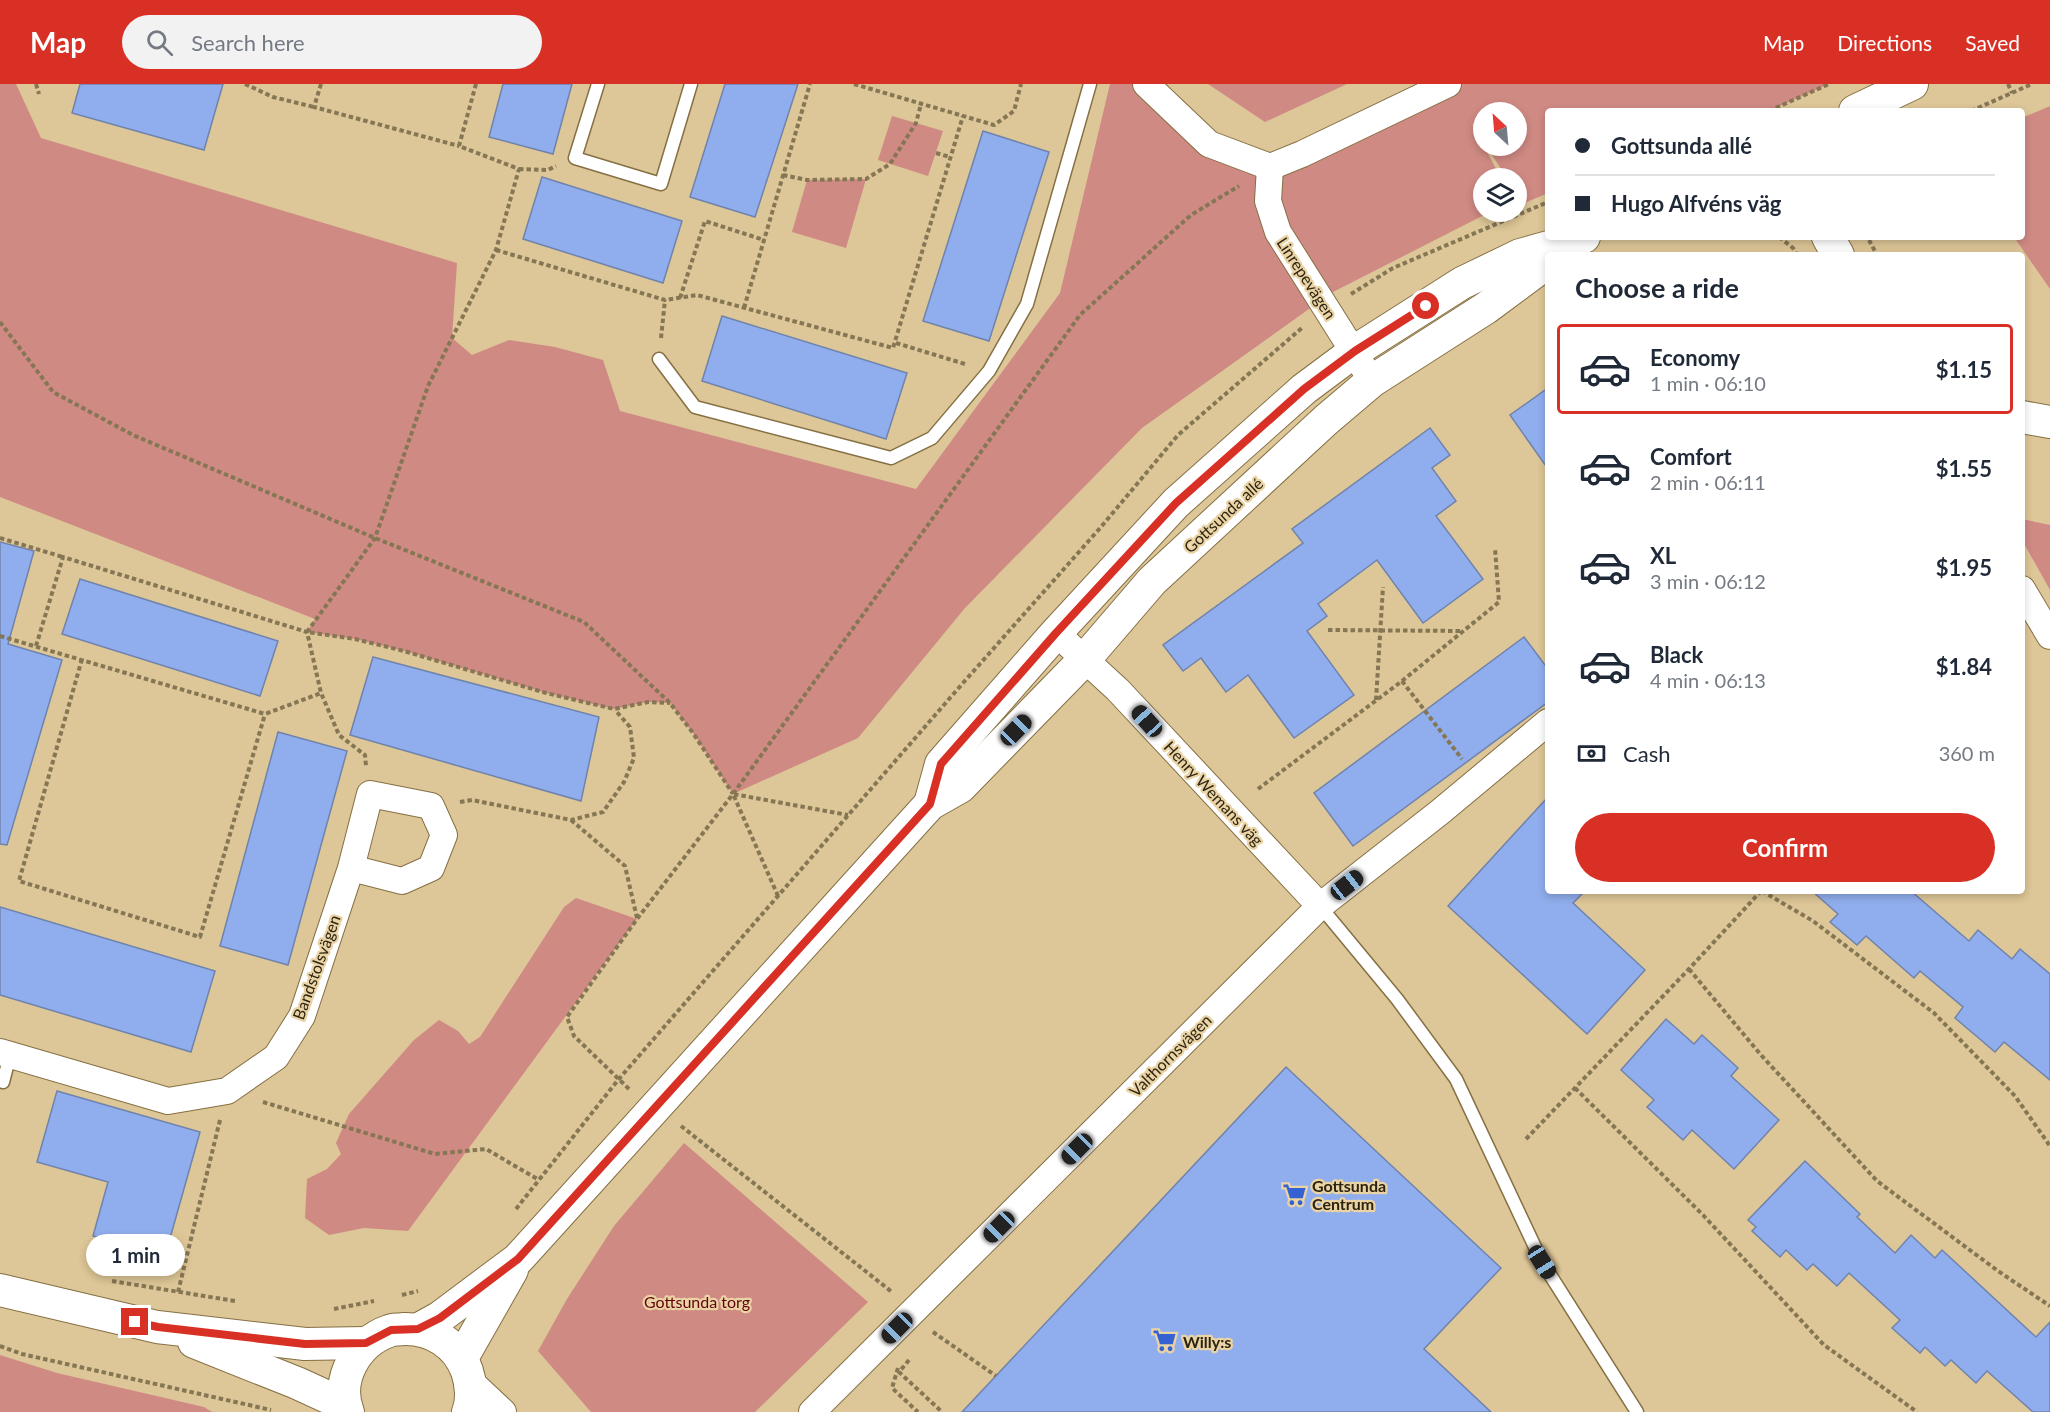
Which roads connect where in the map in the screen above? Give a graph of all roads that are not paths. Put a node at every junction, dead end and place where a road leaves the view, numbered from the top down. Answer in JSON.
{"nodes":[{"id":1,"x":598,"y":84,"type":"edge"},
{"id":2,"x":691,"y":84,"type":"edge"},
{"id":3,"x":1090,"y":84,"type":"edge"},
{"id":4,"x":1146,"y":84,"type":"edge"},
{"id":5,"x":1448,"y":84,"type":"edge"},
{"id":6,"x":1912,"y":84,"type":"edge"},
{"id":7,"x":1861,"y":108,"type":"edge"},
{"id":8,"x":1270,"y":166,"type":"junction"},
{"id":9,"x":1573,"y":244,"type":"edge"},
{"id":10,"x":1545,"y":264,"type":"edge"},
{"id":11,"x":1355,"y":351,"type":"junction"},
{"id":12,"x":659,"y":359,"type":"road end"},
{"id":13,"x":1372,"y":381,"type":"junction"},
{"id":14,"x":2025,"y":418,"type":"edge"},
{"id":15,"x":2050,"y":422,"type":"edge"},
{"id":16,"x":2025,"y":594,"type":"edge"},
{"id":17,"x":1056,"y":633,"type":"junction"},
{"id":18,"x":2050,"y":636,"type":"edge"},
{"id":19,"x":1085,"y":659,"type":"junction"},
{"id":20,"x":1545,"y":724,"type":"edge"},
{"id":21,"x":930,"y":804,"type":"junction"},
{"id":22,"x":351,"y":868,"type":"junction"},
{"id":23,"x":1320,"y":906,"type":"junction"},
{"id":24,"x":5,"y":1053,"type":"edge"},
{"id":25,"x":3,"y":1082,"type":"dead end"},
{"id":26,"x":518,"y":1259,"type":"junction"},
{"id":27,"x":0,"y":1290,"type":"edge"},
{"id":28,"x":158,"y":1327,"type":"junction"},
{"id":29,"x":418,"y":1329,"type":"junction"},
{"id":30,"x":366,"y":1343,"type":"junction"},
{"id":31,"x":467,"y":1384,"type":"edge"},
{"id":32,"x":346,"y":1409,"type":"edge"},
{"id":33,"x":503,"y":1412,"type":"edge"},
{"id":34,"x":812,"y":1412,"type":"edge"},
{"id":35,"x":1637,"y":1412,"type":"edge"}],
"edges":[{"from":1,"to":2,"type":"lane"},
{"from":3,"to":12,"type":"lane"},
{"from":4,"to":8,"type":"street"},
{"from":5,"to":8,"type":"street"},
{"from":6,"to":7,"type":"street"},
{"from":8,"to":11,"type":"street","name":"Linrepevägen"},
{"from":9,"to":11,"type":"street","name":"Gottsunda allé"},
{"from":10,"to":13,"type":"street","name":"Gottsunda allé"},
{"from":11,"to":13,"type":"street","name":"Linrepevägen"},
{"from":11,"to":17,"type":"street","name":"Gottsunda allé"},
{"from":13,"to":19,"type":"street","name":"Gottsunda allé"},
{"from":14,"to":15,"type":"street"},
{"from":16,"to":18,"type":"street"},
{"from":17,"to":19,"type":"street","name":"Henry Wemans väg"},
{"from":17,"to":21,"type":"street","name":"Gottsunda allé"},
{"from":19,"to":21,"type":"street","name":"Gottsunda allé"},
{"from":19,"to":23,"type":"street","name":"Henry Wemans väg"},
{"from":20,"to":23,"type":"street","name":"Valthornsvägen"},
{"from":21,"to":26,"type":"street","name":"Gottsunda allé"},
{"from":22,"to":22,"type":"street","name":"Bandstolsvägen"},
{"from":22,"to":24,"type":"street","name":"Bandstolsvägen"},
{"from":23,"to":34,"type":"street","name":"Valthornsvägen"},
{"from":23,"to":35,"type":"lane"},
{"from":24,"to":25,"type":"lane"},
{"from":26,"to":29,"type":"street","name":"Gottsunda allé"},
{"from":26,"to":31,"type":"street","name":"Gottsunda allé"},
{"from":27,"to":28,"type":"street"},
{"from":28,"to":30,"type":"street"},
{"from":28,"to":32,"type":"street"},
{"from":29,"to":30,"type":"street"},
{"from":29,"to":31,"type":"street"},
{"from":30,"to":32,"type":"street"},
{"from":31,"to":33,"type":"street"}]}
